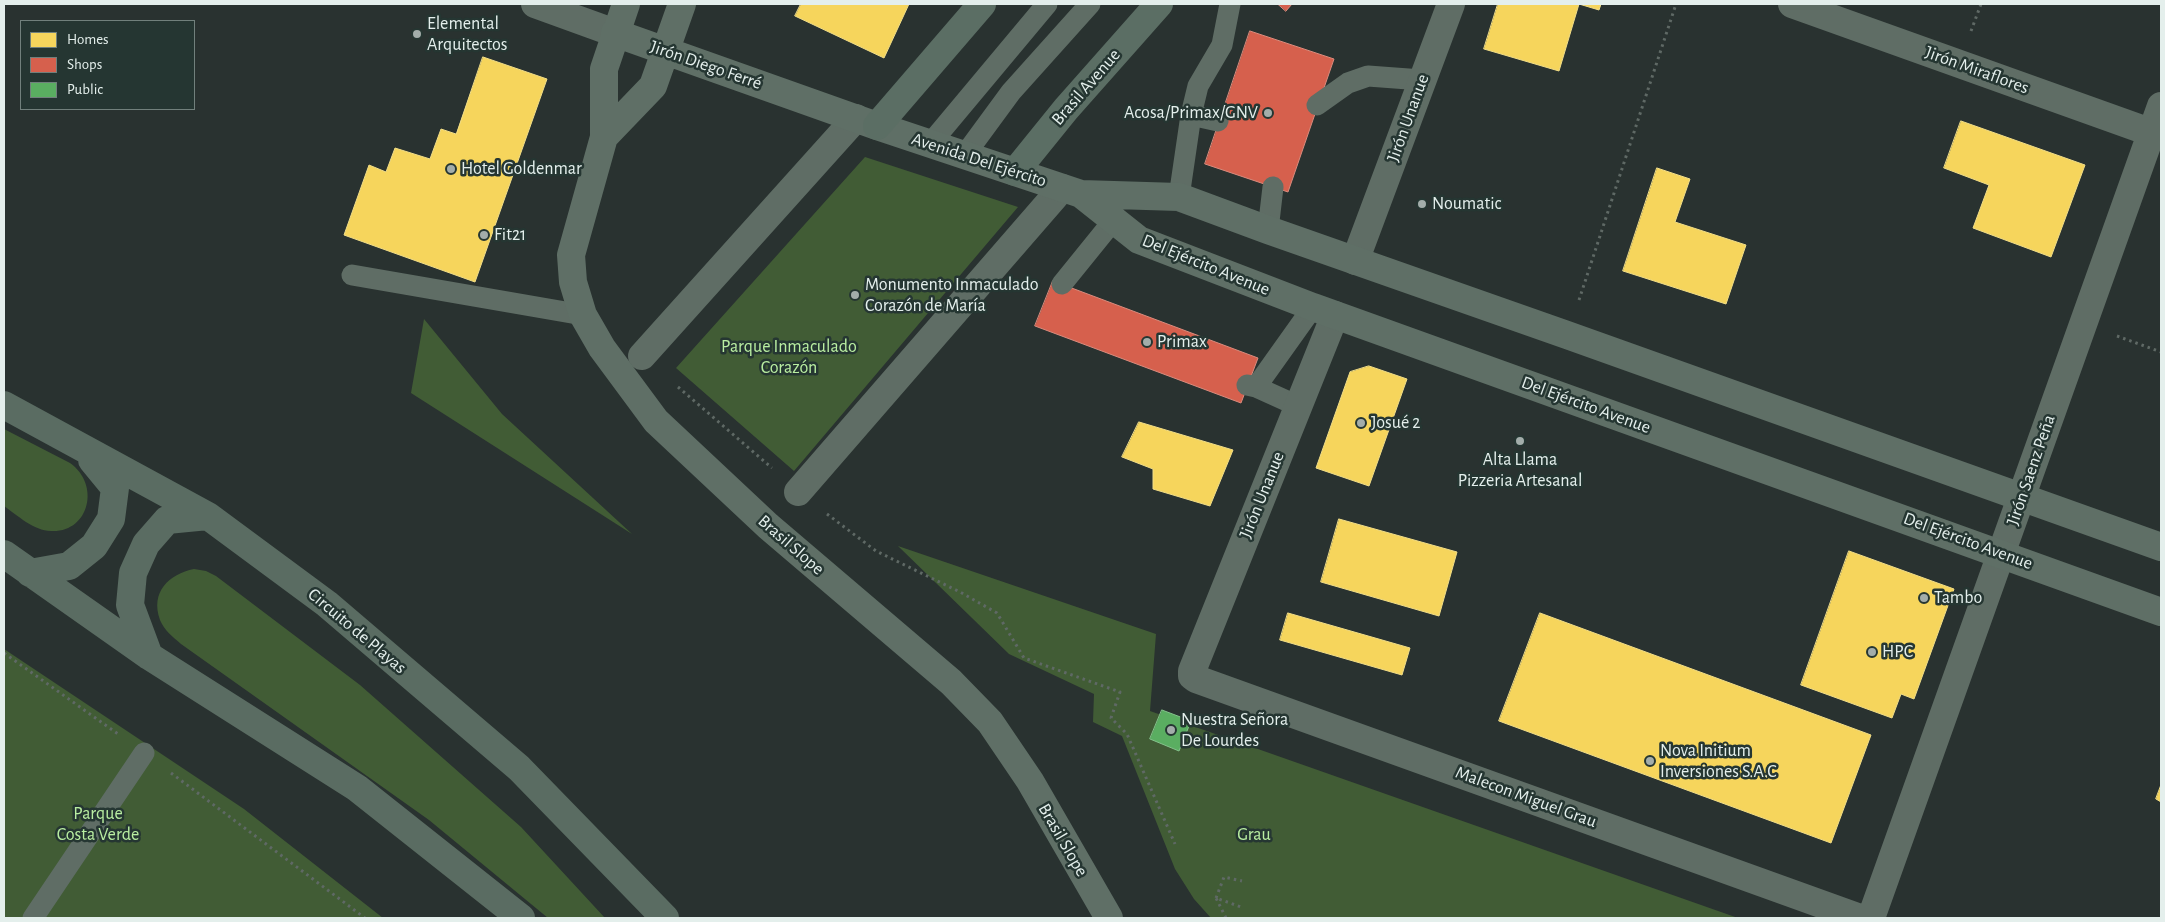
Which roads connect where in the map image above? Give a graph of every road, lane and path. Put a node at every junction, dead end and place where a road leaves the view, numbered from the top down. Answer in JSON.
{"nodes":[{"id":1,"x":535,"y":4,"type":"edge"},
{"id":2,"x":626,"y":4,"type":"edge"},
{"id":3,"x":682,"y":4,"type":"edge"},
{"id":4,"x":982,"y":4,"type":"edge"},
{"id":5,"x":1047,"y":4,"type":"edge"},
{"id":6,"x":1090,"y":4,"type":"edge"},
{"id":7,"x":1158,"y":4,"type":"edge"},
{"id":8,"x":1230,"y":4,"type":"edge"},
{"id":9,"x":1451,"y":4,"type":"edge"},
{"id":10,"x":1676,"y":4,"type":"edge"},
{"id":11,"x":1792,"y":4,"type":"edge"},
{"id":12,"x":615,"y":34,"type":"junction"},
{"id":13,"x":666,"y":51,"type":"junction"},
{"id":14,"x":1422,"y":80,"type":"junction"},
{"id":15,"x":1317,"y":105,"type":"dead end"},
{"id":16,"x":2161,"y":106,"type":"edge"},
{"id":17,"x":1191,"y":115,"type":"junction"},
{"id":18,"x":1218,"y":121,"type":"dead end"},
{"id":19,"x":867,"y":122,"type":"junction"},
{"id":20,"x":2156,"y":135,"type":"edge"},
{"id":21,"x":604,"y":137,"type":"junction"},
{"id":22,"x":930,"y":144,"type":"junction"},
{"id":23,"x":964,"y":156,"type":"junction"},
{"id":24,"x":1016,"y":172,"type":"junction"},
{"id":25,"x":1273,"y":187,"type":"dead end"},
{"id":26,"x":1072,"y":191,"type":"junction"},
{"id":27,"x":1180,"y":197,"type":"junction"},
{"id":28,"x":1113,"y":221,"type":"junction"},
{"id":29,"x":1268,"y":230,"type":"junction"},
{"id":30,"x":1355,"y":261,"type":"junction"},
{"id":31,"x":352,"y":275,"type":"dead end"},
{"id":32,"x":1062,"y":284,"type":"dead end"},
{"id":33,"x":1324,"y":311,"type":"junction"},
{"id":34,"x":583,"y":315,"type":"junction"},
{"id":35,"x":2082,"y":323,"type":"junction"},
{"id":36,"x":1567,"y":335,"type":"junction"},
{"id":37,"x":2161,"y":352,"type":"edge"},
{"id":38,"x":642,"y":356,"type":"joint"},
{"id":39,"x":4,"y":405,"type":"edge"},
{"id":40,"x":1298,"y":406,"type":"junction"},
{"id":41,"x":81,"y":448,"type":"junction"},
{"id":42,"x":798,"y":492,"type":"junction"},
{"id":43,"x":2022,"y":498,"type":"junction"},
{"id":44,"x":208,"y":516,"type":"junction"},
{"id":45,"x":2161,"y":547,"type":"edge"},
{"id":46,"x":2001,"y":553,"type":"junction"},
{"id":47,"x":4,"y":554,"type":"edge"},
{"id":48,"x":30,"y":573,"type":"junction"},
{"id":49,"x":2161,"y":612,"type":"edge"},
{"id":50,"x":4,"y":653,"type":"edge"},
{"id":51,"x":149,"y":656,"type":"junction"},
{"id":52,"x":1192,"y":676,"type":"joint"},
{"id":53,"x":144,"y":753,"type":"junction"},
{"id":54,"x":1175,"y":844,"type":"dead end"},
{"id":55,"x":1242,"y":881,"type":"dead end"},
{"id":56,"x":1216,"y":898,"type":"junction"},
{"id":57,"x":1241,"y":907,"type":"dead end"},
{"id":58,"x":33,"y":918,"type":"edge"},
{"id":59,"x":365,"y":918,"type":"edge"},
{"id":60,"x":521,"y":918,"type":"edge"},
{"id":61,"x":665,"y":918,"type":"edge"},
{"id":62,"x":1109,"y":918,"type":"edge"},
{"id":63,"x":1226,"y":918,"type":"edge"},
{"id":64,"x":1860,"y":918,"type":"edge"},
{"id":65,"x":1871,"y":918,"type":"edge"}],
"edges":[{"from":1,"to":12,"type":"street","name":"Jirón Diego Ferré"},
{"from":2,"to":12,"type":"main road"},
{"from":3,"to":13,"type":"main road"},
{"from":4,"to":19,"type":"main road"},
{"from":5,"to":22,"type":"lane"},
{"from":6,"to":23,"type":"lane"},
{"from":7,"to":24,"type":"main road","name":"Brasil Avenue"},
{"from":8,"to":17,"type":"lane"},
{"from":9,"to":14,"type":"street","name":"Jirón Unanue"},
{"from":10,"to":36,"type":"path"},
{"from":11,"to":20,"type":"street","name":"Jirón Miraflores"},
{"from":12,"to":13,"type":"main road","name":"Jirón Diego Ferré"},
{"from":12,"to":21,"type":"main road"},
{"from":13,"to":19,"type":"main road","name":"Jirón Diego Ferré"},
{"from":13,"to":21,"type":"main road"},
{"from":14,"to":15,"type":"lane"},
{"from":14,"to":30,"type":"street","name":"Jirón Unanue"},
{"from":16,"to":20,"type":"street","name":"Jirón Saenz Peña"},
{"from":17,"to":18,"type":"lane"},
{"from":17,"to":27,"type":"lane"},
{"from":19,"to":22,"type":"main road","name":"Avenida Del Ejército"},
{"from":19,"to":38,"type":"street"},
{"from":20,"to":35,"type":"street","name":"Jirón Saenz Peña"},
{"from":21,"to":34,"type":"main road","name":"Brasil Slope"},
{"from":22,"to":23,"type":"main road","name":"Avenida Del Ejército"},
{"from":23,"to":24,"type":"main road","name":"Avenida Del Ejército"},
{"from":24,"to":26,"type":"main road","name":"Avenida Del Ejército"},
{"from":25,"to":29,"type":"lane"},
{"from":26,"to":27,"type":"main road"},
{"from":26,"to":28,"type":"main road","name":"Del Ejército Avenue"},
{"from":26,"to":42,"type":"street"},
{"from":27,"to":29,"type":"main road"},
{"from":28,"to":32,"type":"lane"},
{"from":28,"to":33,"type":"main road","name":"Del Ejército Avenue"},
{"from":29,"to":30,"type":"main road"},
{"from":30,"to":36,"type":"main road"},
{"from":31,"to":34,"type":"lane"},
{"from":33,"to":40,"type":"street","name":"Jirón Unanue"},
{"from":33,"to":40,"type":"lane"},
{"from":33,"to":46,"type":"main road","name":"Del Ejército Avenue"},
{"from":34,"to":62,"type":"main road","name":"Brasil Slope"},
{"from":35,"to":37,"type":"path"},
{"from":35,"to":43,"type":"street","name":"Jirón Saenz Peña"},
{"from":36,"to":43,"type":"main road"},
{"from":38,"to":42,"type":"path"},
{"from":39,"to":41,"type":"highway","name":"Circuito de Playas"},
{"from":40,"to":52,"type":"street","name":"Jirón Unanue"},
{"from":41,"to":44,"type":"highway","name":"Circuito de Playas"},
{"from":41,"to":48,"type":"highway"},
{"from":42,"to":54,"type":"path"},
{"from":43,"to":45,"type":"main road"},
{"from":43,"to":46,"type":"street","name":"Jirón Saenz Peña"},
{"from":44,"to":51,"type":"highway"},
{"from":44,"to":61,"type":"highway","name":"Circuito de Playas"},
{"from":46,"to":49,"type":"main road","name":"Del Ejército Avenue"},
{"from":46,"to":65,"type":"street","name":"Jirón Saenz Peña"},
{"from":47,"to":48,"type":"highway"},
{"from":48,"to":51,"type":"highway"},
{"from":50,"to":53,"type":"path"},
{"from":51,"to":60,"type":"highway"},
{"from":52,"to":64,"type":"street","name":"Malecon Miguel Grau"},
{"from":53,"to":58,"type":"lane"},
{"from":53,"to":59,"type":"path"},
{"from":55,"to":56,"type":"path"},
{"from":56,"to":57,"type":"path"},
{"from":56,"to":63,"type":"path"}]}
